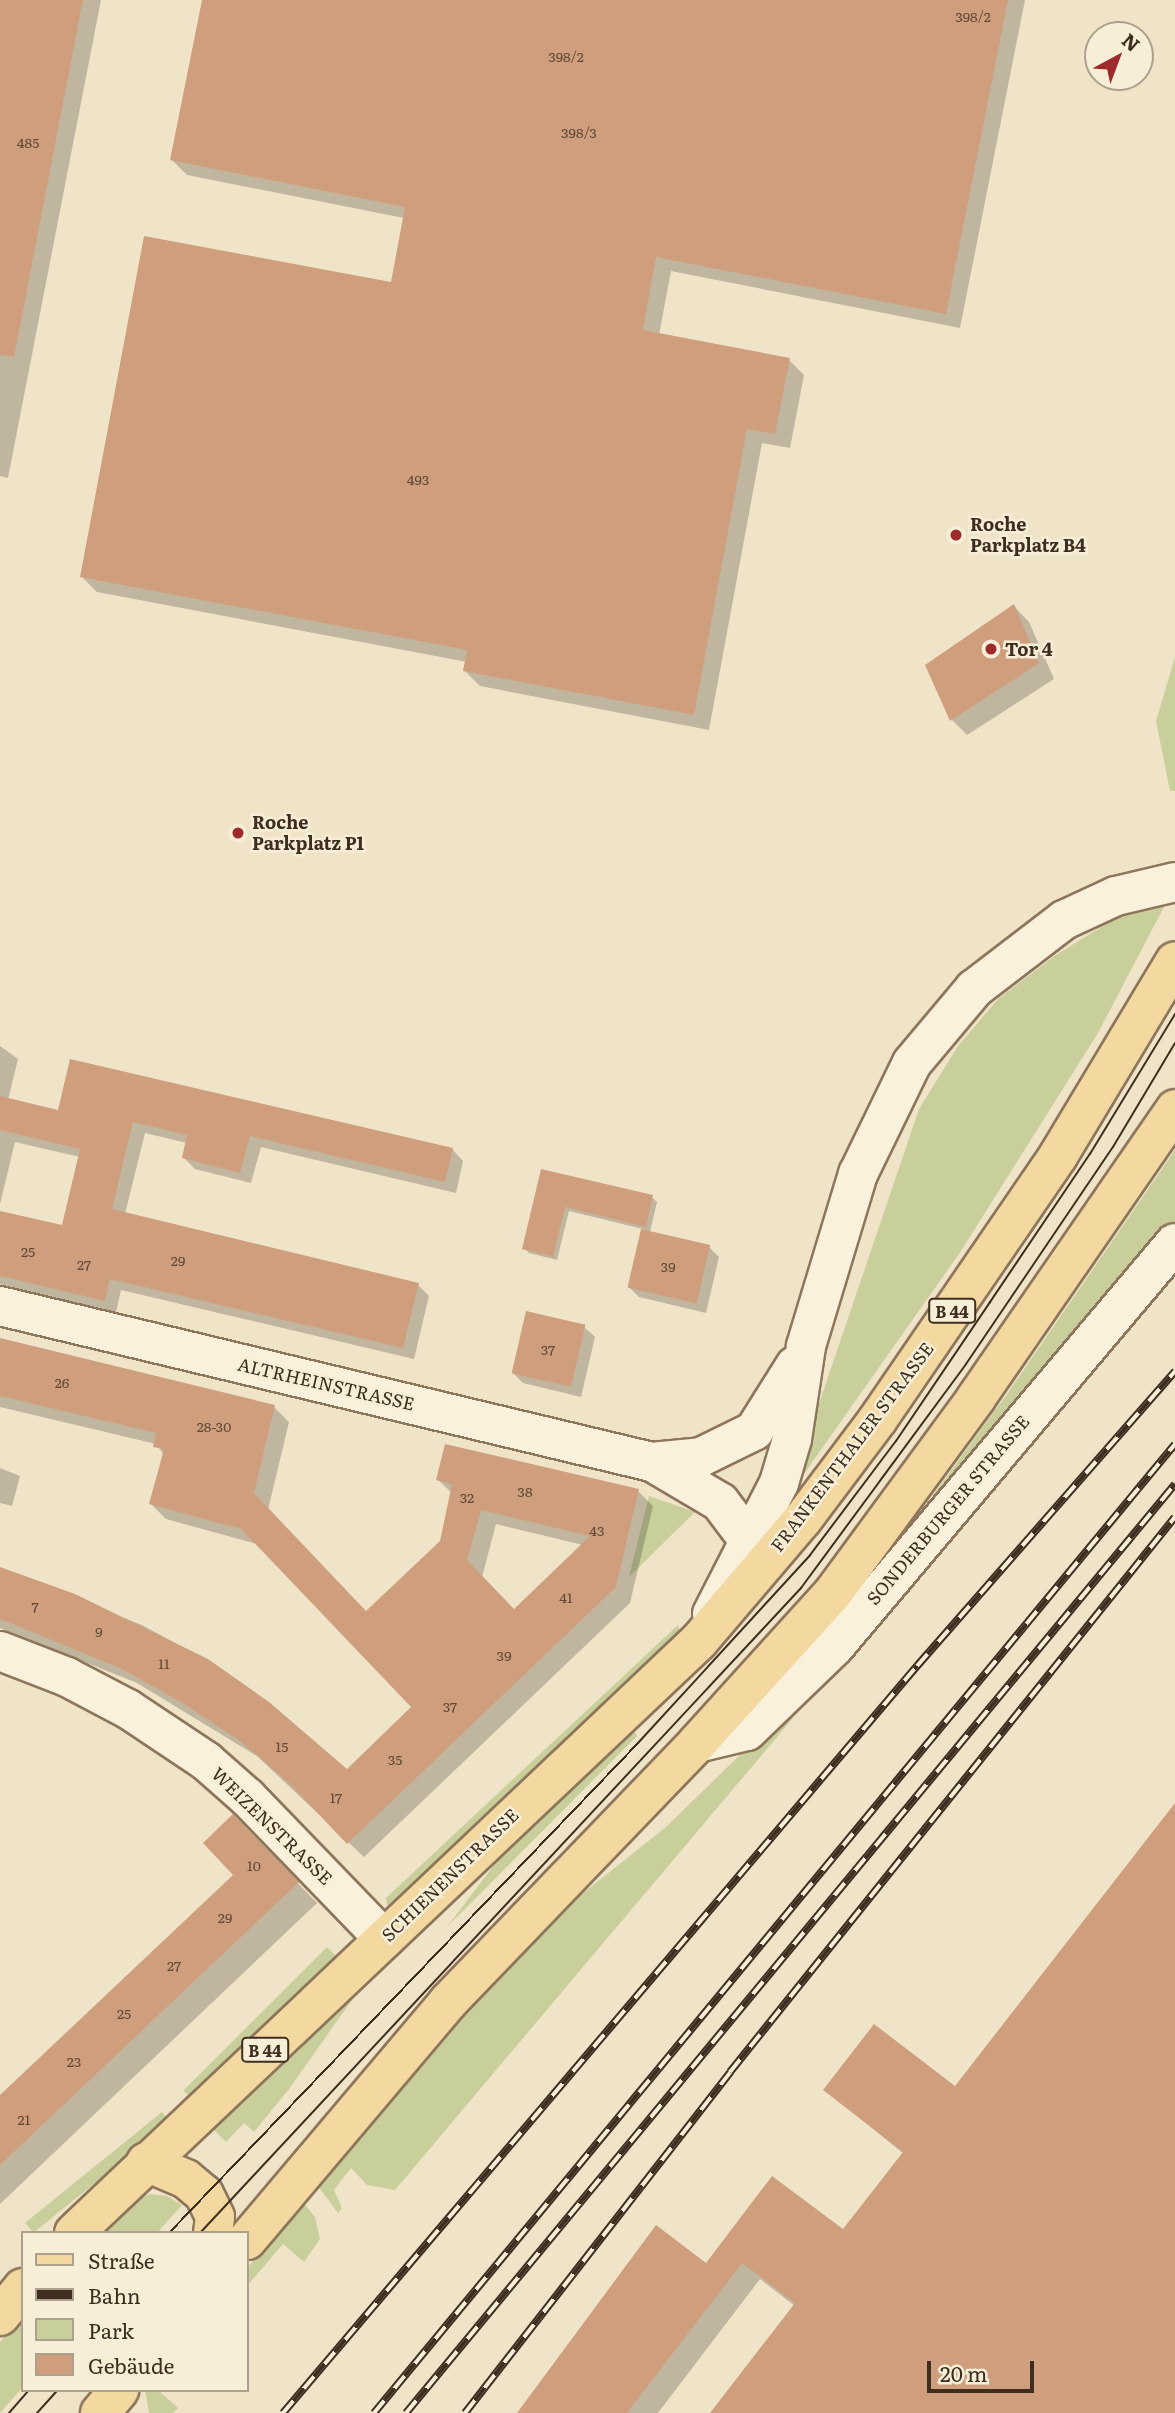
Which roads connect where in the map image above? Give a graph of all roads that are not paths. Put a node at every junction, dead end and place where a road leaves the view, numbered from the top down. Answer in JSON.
{"nodes":[{"id":1,"x":1175,"y":882,"type":"edge"},
{"id":2,"x":1175,"y":961,"type":"edge"},
{"id":3,"x":1175,"y":1109,"type":"edge"},
{"id":4,"x":1175,"y":1243,"type":"edge"},
{"id":5,"x":0,"y":1306,"type":"edge"},
{"id":6,"x":806,"y":1346,"type":"junction"},
{"id":7,"x":652,"y":1462,"type":"junction"},
{"id":8,"x":750,"y":1542,"type":"junction"},
{"id":9,"x":698,"y":1640,"type":"junction"},
{"id":10,"x":0,"y":1651,"type":"edge"},
{"id":11,"x":697,"y":1743,"type":"junction"},
{"id":12,"x":384,"y":1939,"type":"junction"},
{"id":13,"x":146,"y":2162,"type":"junction"},
{"id":14,"x":76,"y":2231,"type":"edge"},
{"id":15,"x":213,"y":2231,"type":"edge"},
{"id":16,"x":248,"y":2239,"type":"edge"},
{"id":17,"x":21,"y":2290,"type":"edge"},
{"id":18,"x":0,"y":2316,"type":"edge"},
{"id":19,"x":117,"y":2392,"type":"edge"},
{"id":20,"x":100,"y":2413,"type":"edge"}],
"edges":[{"from":1,"to":6,"type":"street"},
{"from":2,"to":9,"type":"main road","name":"FRANKENTHALER STRASSE","number":"B 44"},
{"from":3,"to":11,"type":"main road"},
{"from":4,"to":11,"type":"street","name":"SONDERBURGER STRASSE"},
{"from":5,"to":7,"type":"street","name":"ALTRHEINSTRASSE"},
{"from":6,"to":7,"type":"street","name":"ALTRHEINSTRASSE"},
{"from":6,"to":8,"type":"street","name":"SCHIENENSTRASSE"},
{"from":7,"to":8,"type":"street","name":"ALTRHEINSTRASSE"},
{"from":8,"to":9,"type":"street","name":"SCHIENENSTRASSE"},
{"from":9,"to":12,"type":"main road","name":"SCHIENENSTRASSE","number":"B 44"},
{"from":10,"to":12,"type":"street","name":"WEIZENSTRASSE"},
{"from":11,"to":16,"type":"main road"},
{"from":12,"to":13,"type":"main road","name":"SCHIENENSTRASSE","number":"B 44"},
{"from":13,"to":14,"type":"main road","name":"SCHIENENSTRASSE","number":"B 44"},
{"from":13,"to":15,"type":"main road"},
{"from":17,"to":18,"type":"main road"},
{"from":19,"to":20,"type":"main road"}]}
